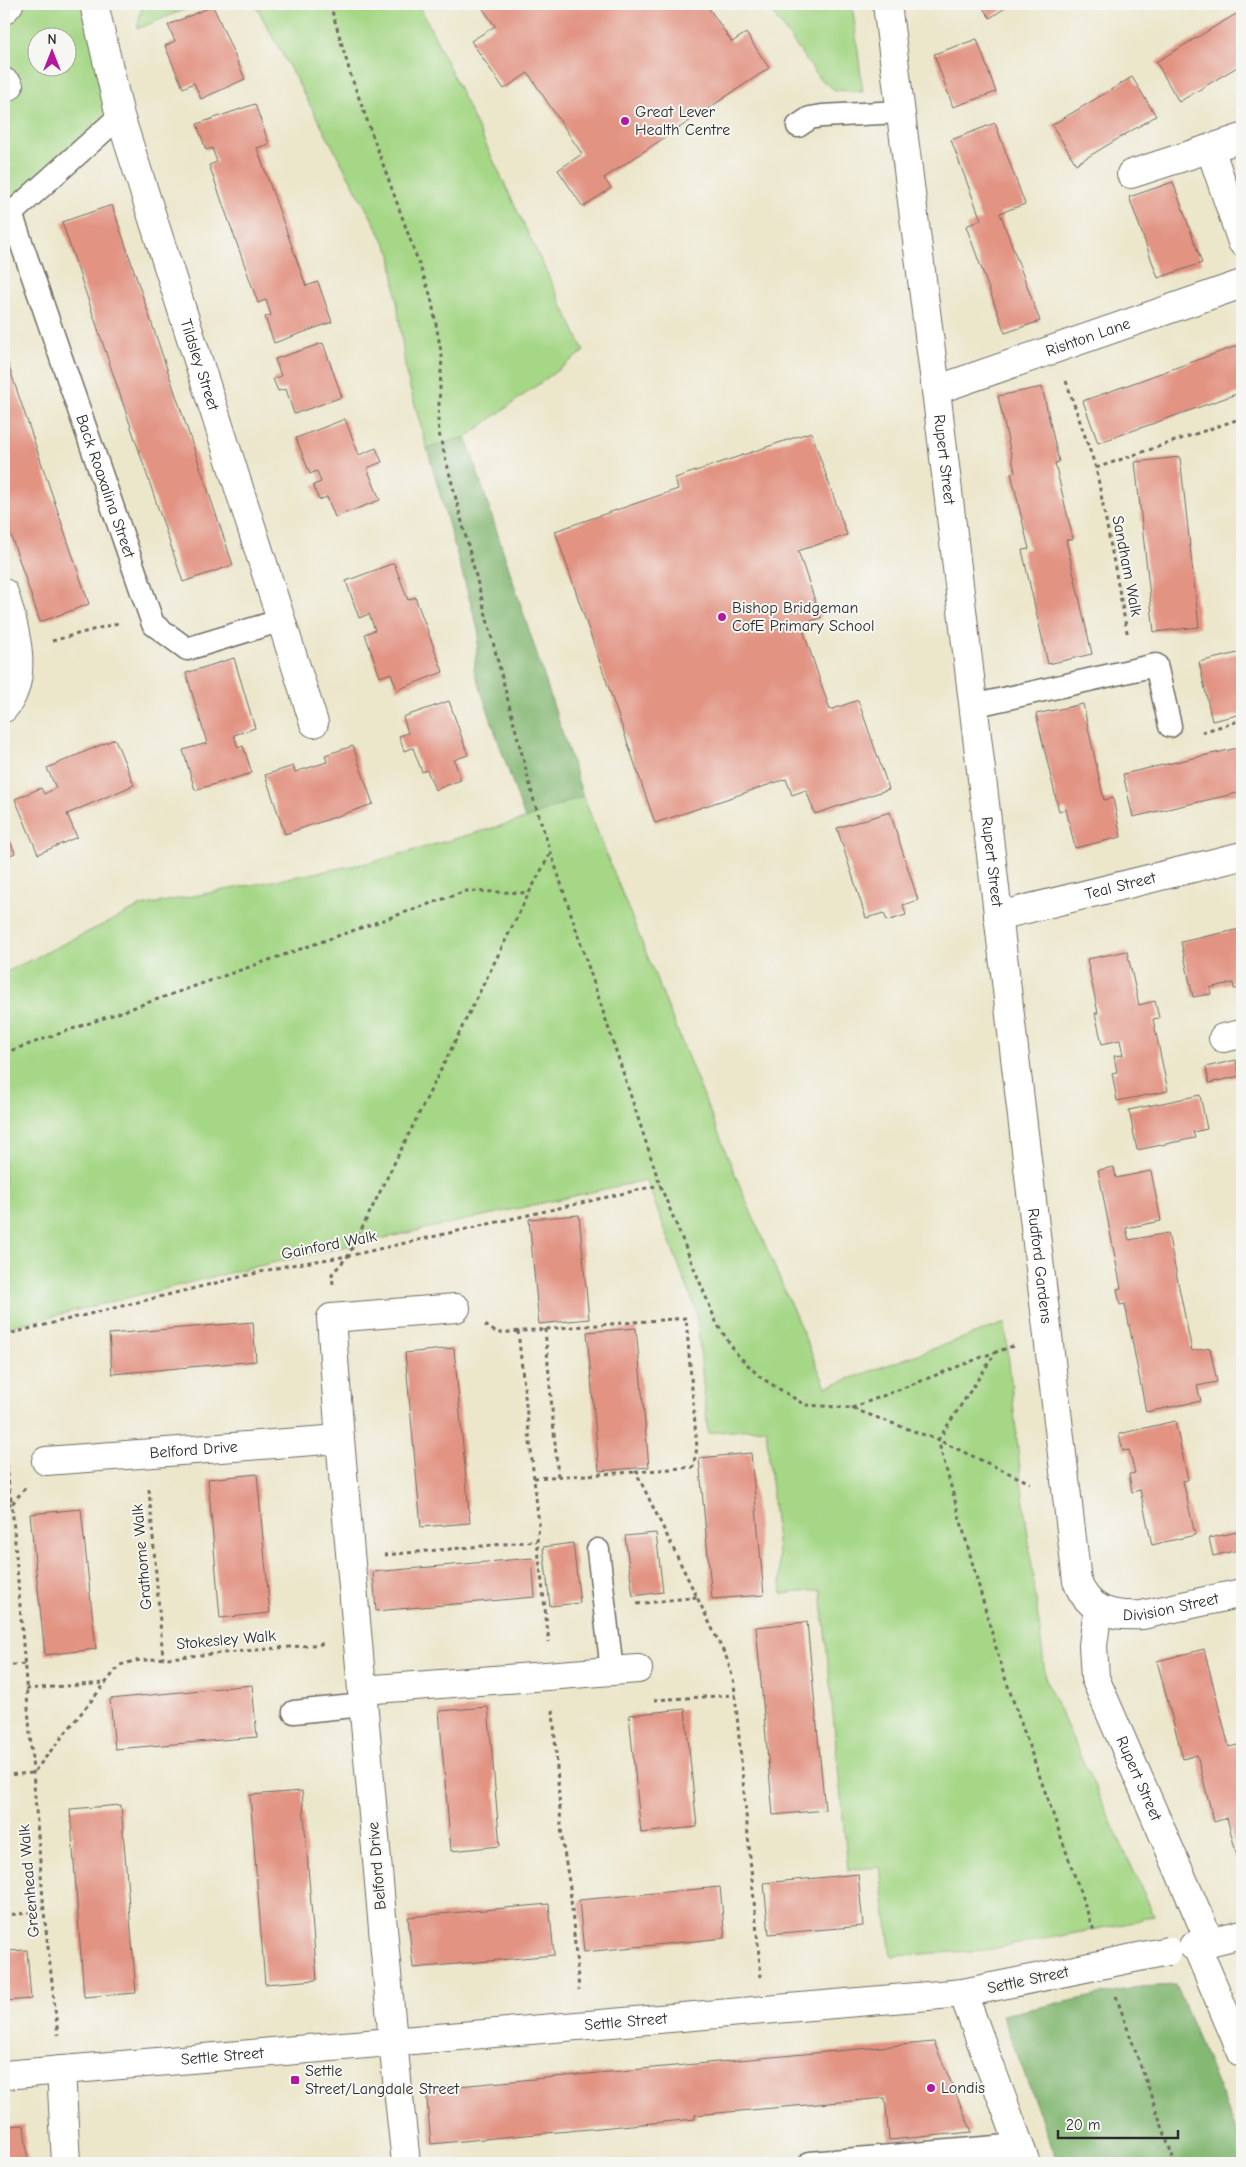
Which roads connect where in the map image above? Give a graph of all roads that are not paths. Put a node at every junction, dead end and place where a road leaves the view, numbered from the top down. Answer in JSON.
{"nodes":[{"id":1,"x":9,"y":4,"type":"edge"},
{"id":2,"x":94,"y":4,"type":"edge"},
{"id":3,"x":887,"y":4,"type":"edge"},
{"id":4,"x":4,"y":10,"type":"edge"},
{"id":5,"x":900,"y":112,"type":"junction"},
{"id":6,"x":120,"y":116,"type":"junction"},
{"id":7,"x":798,"y":126,"type":"dead end"},
{"id":8,"x":1242,"y":138,"type":"edge"},
{"id":9,"x":1210,"y":148,"type":"junction"},
{"id":10,"x":1131,"y":174,"type":"dead end"},
{"id":11,"x":7,"y":216,"type":"edge"},
{"id":12,"x":1242,"y":242,"type":"edge"},
{"id":13,"x":1242,"y":284,"type":"edge"},
{"id":14,"x":936,"y":390,"type":"junction"},
{"id":15,"x":4,"y":594,"type":"edge"},
{"id":16,"x":282,"y":620,"type":"junction"},
{"id":17,"x":972,"y":706,"type":"junction"},
{"id":18,"x":4,"y":708,"type":"edge"},
{"id":19,"x":314,"y":723,"type":"dead end"},
{"id":20,"x":1170,"y":726,"type":"road end"},
{"id":21,"x":1242,"y":856,"type":"edge"},
{"id":22,"x":998,"y":916,"type":"junction"},
{"id":23,"x":456,"y":1308,"type":"road end"},
{"id":24,"x":340,"y":1439,"type":"junction"},
{"id":25,"x":46,"y":1461,"type":"road end"},
{"id":26,"x":598,"y":1550,"type":"dead end"},
{"id":27,"x":1242,"y":1593,"type":"edge"},
{"id":28,"x":1098,"y":1609,"type":"junction"},
{"id":29,"x":625,"y":1670,"type":"joint"},
{"id":30,"x":362,"y":1698,"type":"junction"},
{"id":31,"x":294,"y":1712,"type":"dead end"},
{"id":32,"x":1242,"y":1934,"type":"edge"},
{"id":33,"x":1203,"y":1943,"type":"junction"},
{"id":34,"x":963,"y":1993,"type":"junction"},
{"id":35,"x":393,"y":2042,"type":"junction"},
{"id":36,"x":1242,"y":2053,"type":"edge"},
{"id":37,"x":62,"y":2070,"type":"junction"},
{"id":38,"x":4,"y":2075,"type":"edge"},
{"id":39,"x":1022,"y":2154,"type":"edge"},
{"id":40,"x":66,"y":2163,"type":"edge"},
{"id":41,"x":406,"y":2163,"type":"edge"},
{"id":42,"x":810,"y":2163,"type":"edge"}],
"edges":[{"from":1,"to":4,"type":"street"},
{"from":2,"to":6,"type":"street","name":"Tildsley Street"},
{"from":3,"to":5,"type":"street","name":"Rupert Street"},
{"from":5,"to":7,"type":"lane"},
{"from":5,"to":14,"type":"street","name":"Rupert Street"},
{"from":6,"to":11,"type":"lane"},
{"from":6,"to":16,"type":"street","name":"Tildsley Street"},
{"from":8,"to":9,"type":"street"},
{"from":9,"to":10,"type":"street"},
{"from":9,"to":12,"type":"street"},
{"from":11,"to":16,"type":"lane","name":"Back Roaxalina Street"},
{"from":13,"to":14,"type":"street","name":"Rishton Lane"},
{"from":14,"to":17,"type":"street","name":"Rupert Street"},
{"from":15,"to":18,"type":"street"},
{"from":16,"to":19,"type":"street","name":"Tildsley Street"},
{"from":17,"to":20,"type":"lane"},
{"from":17,"to":22,"type":"street","name":"Rupert Street"},
{"from":21,"to":22,"type":"street","name":"Teal Street"},
{"from":22,"to":28,"type":"street","name":"Rudford Gardens"},
{"from":23,"to":24,"type":"street","name":"Belford Drive"},
{"from":24,"to":25,"type":"street","name":"Belford Drive"},
{"from":24,"to":30,"type":"street","name":"Belford Drive"},
{"from":26,"to":29,"type":"lane"},
{"from":27,"to":28,"type":"street","name":"Division Street"},
{"from":28,"to":33,"type":"street","name":"Rupert Street"},
{"from":29,"to":30,"type":"street"},
{"from":30,"to":31,"type":"lane"},
{"from":30,"to":35,"type":"street","name":"Belford Drive"},
{"from":32,"to":33,"type":"street","name":"Settle Street"},
{"from":33,"to":34,"type":"street","name":"Settle Street","bridge":true},
{"from":33,"to":36,"type":"street","name":"Rupert Street"},
{"from":34,"to":35,"type":"street","name":"Settle Street"},
{"from":34,"to":39,"type":"street"},
{"from":35,"to":37,"type":"street","name":"Settle Street"},
{"from":35,"to":41,"type":"street","name":"Belford Drive"},
{"from":37,"to":38,"type":"street","name":"Settle Street"},
{"from":37,"to":40,"type":"street"},
{"from":39,"to":42,"type":"lane"}]}
